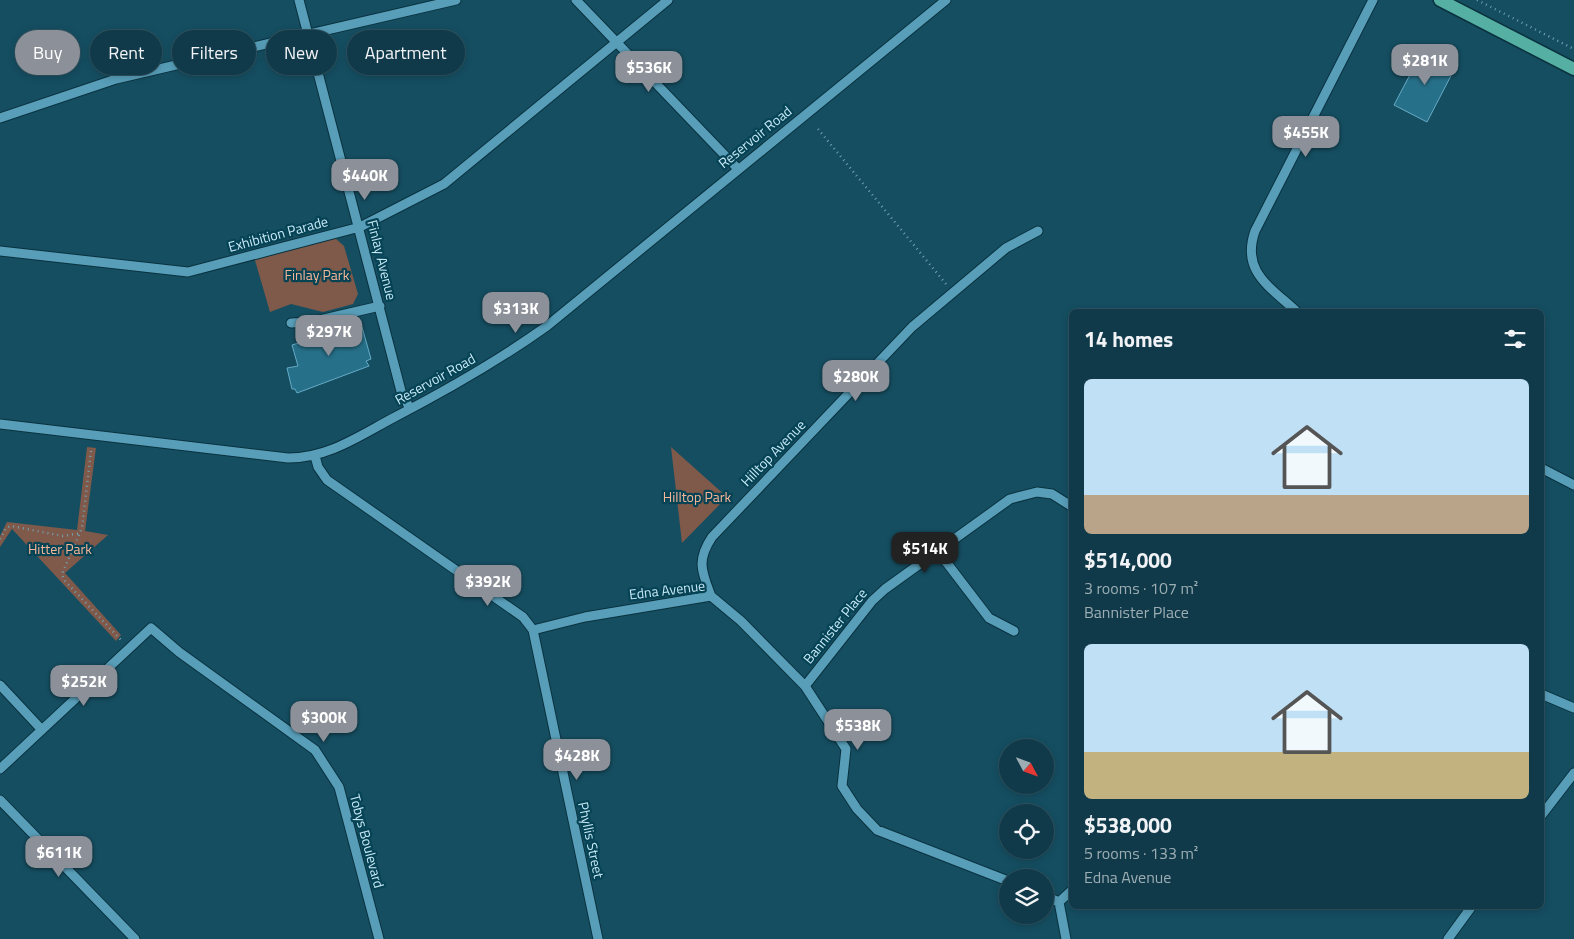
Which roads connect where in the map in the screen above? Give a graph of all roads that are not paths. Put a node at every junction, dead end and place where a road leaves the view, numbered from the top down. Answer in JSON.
{"nodes":[{"id":1,"x":300,"y":0,"type":"edge"},
{"id":2,"x":456,"y":0,"type":"edge"},
{"id":3,"x":576,"y":0,"type":"edge"},
{"id":4,"x":668,"y":0,"type":"edge"},
{"id":5,"x":946,"y":0,"type":"edge"},
{"id":6,"x":1373,"y":0,"type":"edge"},
{"id":7,"x":1440,"y":0,"type":"edge"},
{"id":8,"x":307,"y":30,"type":"edge"},
{"id":9,"x":333,"y":30,"type":"edge"},
{"id":10,"x":616,"y":41,"type":"junction"},
{"id":11,"x":266,"y":45,"type":"edge"},
{"id":12,"x":1574,"y":69,"type":"edge"},
{"id":13,"x":319,"y":75,"type":"edge"},
{"id":14,"x":0,"y":118,"type":"edge"},
{"id":15,"x":738,"y":169,"type":"junction"},
{"id":16,"x":360,"y":227,"type":"junction"},
{"id":17,"x":1038,"y":231,"type":"dead end"},
{"id":18,"x":0,"y":251,"type":"edge"},
{"id":19,"x":380,"y":306,"type":"junction"},
{"id":20,"x":1294,"y":309,"type":"edge"},
{"id":21,"x":291,"y":323,"type":"dead end"},
{"id":22,"x":410,"y":409,"type":"junction"},
{"id":23,"x":0,"y":424,"type":"edge"},
{"id":24,"x":315,"y":456,"type":"junction"},
{"id":25,"x":1544,"y":469,"type":"edge"},
{"id":26,"x":1574,"y":484,"type":"edge"},
{"id":27,"x":1069,"y":505,"type":"edge"},
{"id":28,"x":937,"y":550,"type":"junction"},
{"id":29,"x":711,"y":596,"type":"junction"},
{"id":30,"x":533,"y":630,"type":"junction"},
{"id":31,"x":1014,"y":631,"type":"dead end"},
{"id":32,"x":0,"y":685,"type":"edge"},
{"id":33,"x":804,"y":686,"type":"junction"},
{"id":34,"x":1544,"y":695,"type":"edge"},
{"id":35,"x":1574,"y":708,"type":"edge"},
{"id":36,"x":42,"y":730,"type":"junction"},
{"id":37,"x":0,"y":769,"type":"edge"},
{"id":38,"x":1574,"y":773,"type":"edge"},
{"id":39,"x":0,"y":800,"type":"edge"},
{"id":40,"x":1544,"y":812,"type":"edge"},
{"id":41,"x":999,"y":878,"type":"edge"},
{"id":42,"x":1069,"y":893,"type":"edge"},
{"id":43,"x":1054,"y":900,"type":"edge"},
{"id":44,"x":1059,"y":902,"type":"junction"},
{"id":45,"x":1470,"y":909,"type":"edge"},
{"id":46,"x":135,"y":939,"type":"edge"},
{"id":47,"x":379,"y":939,"type":"edge"},
{"id":48,"x":598,"y":939,"type":"edge"},
{"id":49,"x":1066,"y":939,"type":"edge"},
{"id":50,"x":1448,"y":939,"type":"edge"}],
"edges":[{"from":1,"to":8,"type":"street","name":"Finlay Avenue"},
{"from":2,"to":9,"type":"street"},
{"from":3,"to":10,"type":"street"},
{"from":4,"to":10,"type":"street","name":"Exhibition Parade"},
{"from":5,"to":15,"type":"street","name":"Reservoir Road"},
{"from":6,"to":20,"type":"street"},
{"from":7,"to":12,"type":"main road"},
{"from":10,"to":15,"type":"street"},
{"from":10,"to":16,"type":"street","name":"Exhibition Parade"},
{"from":11,"to":14,"type":"street"},
{"from":13,"to":16,"type":"street","name":"Finlay Avenue"},
{"from":15,"to":22,"type":"street","name":"Reservoir Road"},
{"from":16,"to":18,"type":"street","name":"Exhibition Parade"},
{"from":16,"to":19,"type":"street","name":"Finlay Avenue"},
{"from":17,"to":29,"type":"street","name":"Hilltop Avenue"},
{"from":19,"to":21,"type":"street"},
{"from":19,"to":22,"type":"street","name":"Finlay Avenue"},
{"from":22,"to":24,"type":"street","name":"Reservoir Road"},
{"from":23,"to":24,"type":"street","name":"Reservoir Road"},
{"from":24,"to":30,"type":"street"},
{"from":25,"to":26,"type":"street"},
{"from":27,"to":28,"type":"street","name":"Bannister Place"},
{"from":28,"to":31,"type":"street"},
{"from":28,"to":33,"type":"street","name":"Bannister Place"},
{"from":29,"to":30,"type":"street","name":"Edna Avenue"},
{"from":29,"to":33,"type":"street","name":"Edna Avenue"},
{"from":30,"to":48,"type":"street","name":"Phyllis Street"},
{"from":32,"to":36,"type":"street"},
{"from":33,"to":41,"type":"street","name":"Edna Avenue"},
{"from":34,"to":35,"type":"street"},
{"from":36,"to":37,"type":"street"},
{"from":36,"to":47,"type":"street","name":"Tobys Boulevard"},
{"from":38,"to":40,"type":"street"},
{"from":39,"to":46,"type":"street"},
{"from":42,"to":44,"type":"street"},
{"from":43,"to":44,"type":"street"},
{"from":44,"to":49,"type":"street"},
{"from":45,"to":50,"type":"street"}]}
